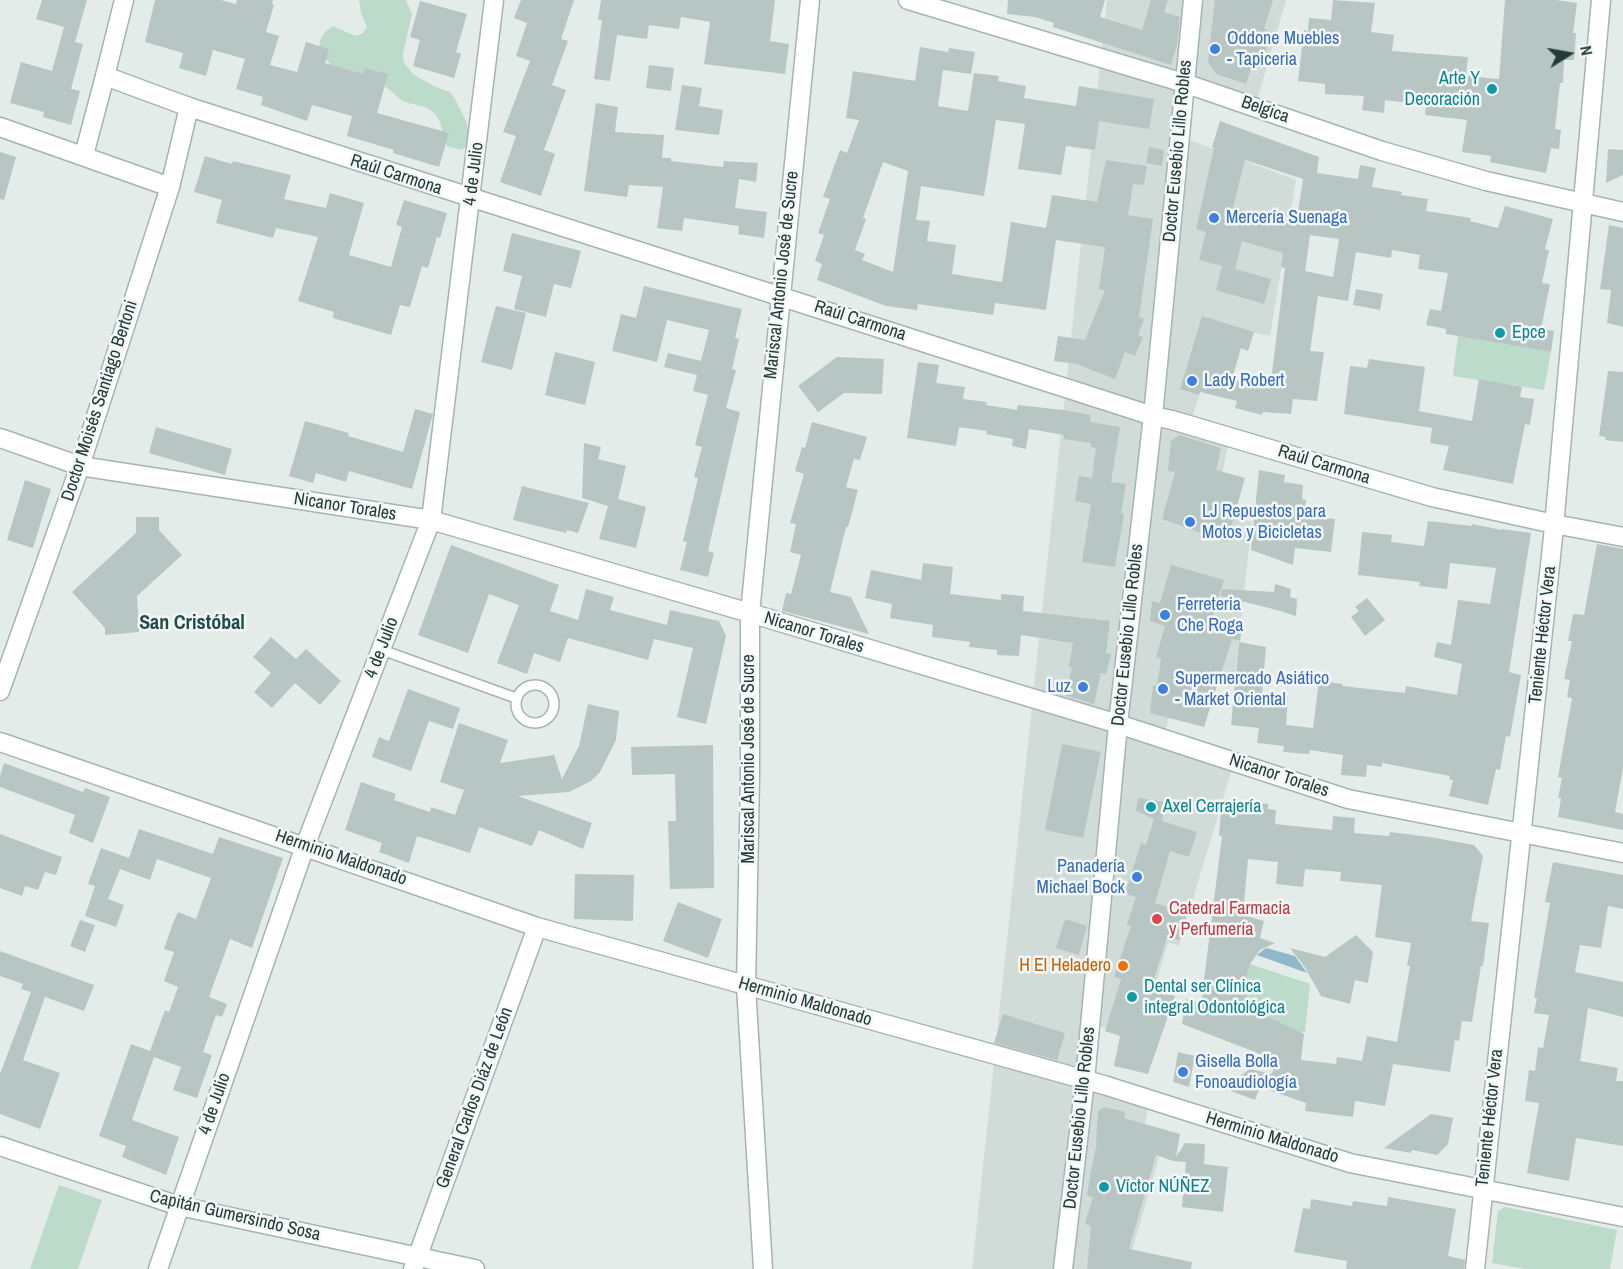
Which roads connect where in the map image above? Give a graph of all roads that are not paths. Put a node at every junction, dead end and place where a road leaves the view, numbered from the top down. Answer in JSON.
{"nodes":[{"id":1,"x":124,"y":0,"type":"edge"},
{"id":2,"x":494,"y":0,"type":"edge"},
{"id":3,"x":810,"y":0,"type":"edge"},
{"id":4,"x":909,"y":0,"type":"edge"},
{"id":5,"x":1193,"y":0,"type":"edge"},
{"id":6,"x":1601,"y":0,"type":"edge"},
{"id":7,"x":105,"y":76,"type":"junction"},
{"id":8,"x":1184,"y":83,"type":"junction"},
{"id":9,"x":189,"y":107,"type":"junction"},
{"id":10,"x":0,"y":128,"type":"edge"},
{"id":11,"x":84,"y":155,"type":"junction"},
{"id":12,"x":170,"y":187,"type":"junction"},
{"id":13,"x":471,"y":199,"type":"junction"},
{"id":14,"x":1584,"y":203,"type":"junction"},
{"id":15,"x":1623,"y":212,"type":"edge"},
{"id":16,"x":780,"y":295,"type":"junction"},
{"id":17,"x":1153,"y":416,"type":"junction"},
{"id":18,"x":0,"y":438,"type":"edge"},
{"id":19,"x":80,"y":466,"type":"junction"},
{"id":20,"x":431,"y":520,"type":"junction"},
{"id":21,"x":1554,"y":524,"type":"junction"},
{"id":22,"x":1623,"y":537,"type":"edge"},
{"id":23,"x":750,"y":614,"type":"junction"},
{"id":24,"x":381,"y":650,"type":"junction"},
{"id":25,"x":0,"y":691,"type":"edge"},
{"id":26,"x":516,"y":698,"type":"junction"},
{"id":27,"x":1118,"y":724,"type":"junction"},
{"id":28,"x":0,"y":742,"type":"edge"},
{"id":29,"x":1522,"y":834,"type":"junction"},
{"id":30,"x":306,"y":846,"type":"junction"},
{"id":31,"x":1623,"y":853,"type":"edge"},
{"id":32,"x":537,"y":927,"type":"junction"},
{"id":33,"x":746,"y":986,"type":"junction"},
{"id":34,"x":1085,"y":1080,"type":"junction"},
{"id":35,"x":0,"y":1146,"type":"edge"},
{"id":36,"x":1483,"y":1188,"type":"junction"},
{"id":37,"x":178,"y":1206,"type":"junction"},
{"id":38,"x":1623,"y":1217,"type":"edge"},
{"id":39,"x":415,"y":1263,"type":"edge"},
{"id":40,"x":158,"y":1269,"type":"edge"},
{"id":41,"x":475,"y":1269,"type":"edge"},
{"id":42,"x":763,"y":1269,"type":"edge"},
{"id":43,"x":1064,"y":1269,"type":"edge"},
{"id":44,"x":1475,"y":1269,"type":"edge"}],
"edges":[{"from":1,"to":7,"type":"street"},
{"from":2,"to":13,"type":"street","name":"4 de Julio"},
{"from":3,"to":16,"type":"street","name":"Mariscal Antonio José de Sucre"},
{"from":4,"to":8,"type":"street","name":"Belgica"},
{"from":5,"to":8,"type":"street","name":"Doctor Eusebio Lillo Robles"},
{"from":6,"to":14,"type":"street","name":"Teniente Héctor Vera"},
{"from":7,"to":9,"type":"street","name":"Raúl Carmona"},
{"from":7,"to":11,"type":"street"},
{"from":8,"to":14,"type":"street","name":"Belgica"},
{"from":8,"to":17,"type":"street","name":"Doctor Eusebio Lillo Robles"},
{"from":9,"to":12,"type":"street","name":"Doctor Moisés Santiago Bertoni"},
{"from":9,"to":13,"type":"street","name":"Raúl Carmona"},
{"from":10,"to":11,"type":"street"},
{"from":11,"to":12,"type":"street"},
{"from":12,"to":19,"type":"street","name":"Doctor Moisés Santiago Bertoni"},
{"from":13,"to":16,"type":"street","name":"Raúl Carmona"},
{"from":13,"to":20,"type":"street","name":"4 de Julio"},
{"from":14,"to":15,"type":"street","name":"Belgica"},
{"from":14,"to":21,"type":"street","name":"Teniente Héctor Vera"},
{"from":16,"to":17,"type":"street","name":"Raúl Carmona"},
{"from":16,"to":23,"type":"street","name":"Mariscal Antonio José de Sucre"},
{"from":17,"to":21,"type":"street","name":"Raúl Carmona"},
{"from":17,"to":27,"type":"street","name":"Doctor Eusebio Lillo Robles"},
{"from":18,"to":19,"type":"street","name":"Nicanor Torales"},
{"from":19,"to":20,"type":"street","name":"Nicanor Torales"},
{"from":19,"to":25,"type":"street","name":"Doctor Moisés Santiago Bertoni"},
{"from":20,"to":23,"type":"street","name":"Nicanor Torales"},
{"from":20,"to":24,"type":"street","name":"4 de Julio"},
{"from":21,"to":22,"type":"street","name":"Raúl Carmona"},
{"from":21,"to":29,"type":"street","name":"Teniente Héctor Vera"},
{"from":23,"to":27,"type":"street","name":"Nicanor Torales"},
{"from":23,"to":33,"type":"street","name":"Mariscal Antonio José de Sucre"},
{"from":24,"to":26,"type":"lane"},
{"from":24,"to":30,"type":"street","name":"4 de Julio"},
{"from":26,"to":26,"type":"lane"},
{"from":27,"to":29,"type":"street","name":"Nicanor Torales"},
{"from":27,"to":34,"type":"street","name":"Doctor Eusebio Lillo Robles"},
{"from":28,"to":30,"type":"street","name":"Herminio Maldonado"},
{"from":29,"to":31,"type":"street","name":"Nicanor Torales"},
{"from":29,"to":36,"type":"street","name":"Teniente Héctor Vera"},
{"from":30,"to":32,"type":"street","name":"Herminio Maldonado"},
{"from":30,"to":37,"type":"street","name":"4 de Julio"},
{"from":32,"to":33,"type":"street","name":"Herminio Maldonado"},
{"from":32,"to":39,"type":"street","name":"General Carlos Diáz de León"},
{"from":33,"to":34,"type":"street","name":"Herminio Maldonado"},
{"from":33,"to":42,"type":"street","name":"Mariscal Antonio José de Sucre"},
{"from":34,"to":36,"type":"street","name":"Herminio Maldonado"},
{"from":34,"to":43,"type":"street","name":"Doctor Eusebio Lillo Robles"},
{"from":35,"to":37,"type":"street","name":"Capitán Gumersindo Sosa"},
{"from":36,"to":38,"type":"street","name":"Herminio Maldonado"},
{"from":36,"to":44,"type":"street","name":"Teniente Héctor Vera"},
{"from":37,"to":39,"type":"street","name":"Capitán Gumersindo Sosa"},
{"from":37,"to":40,"type":"street","name":"4 de Julio"},
{"from":39,"to":41,"type":"street","name":"Capitán Gumersindo Sosa"}]}
